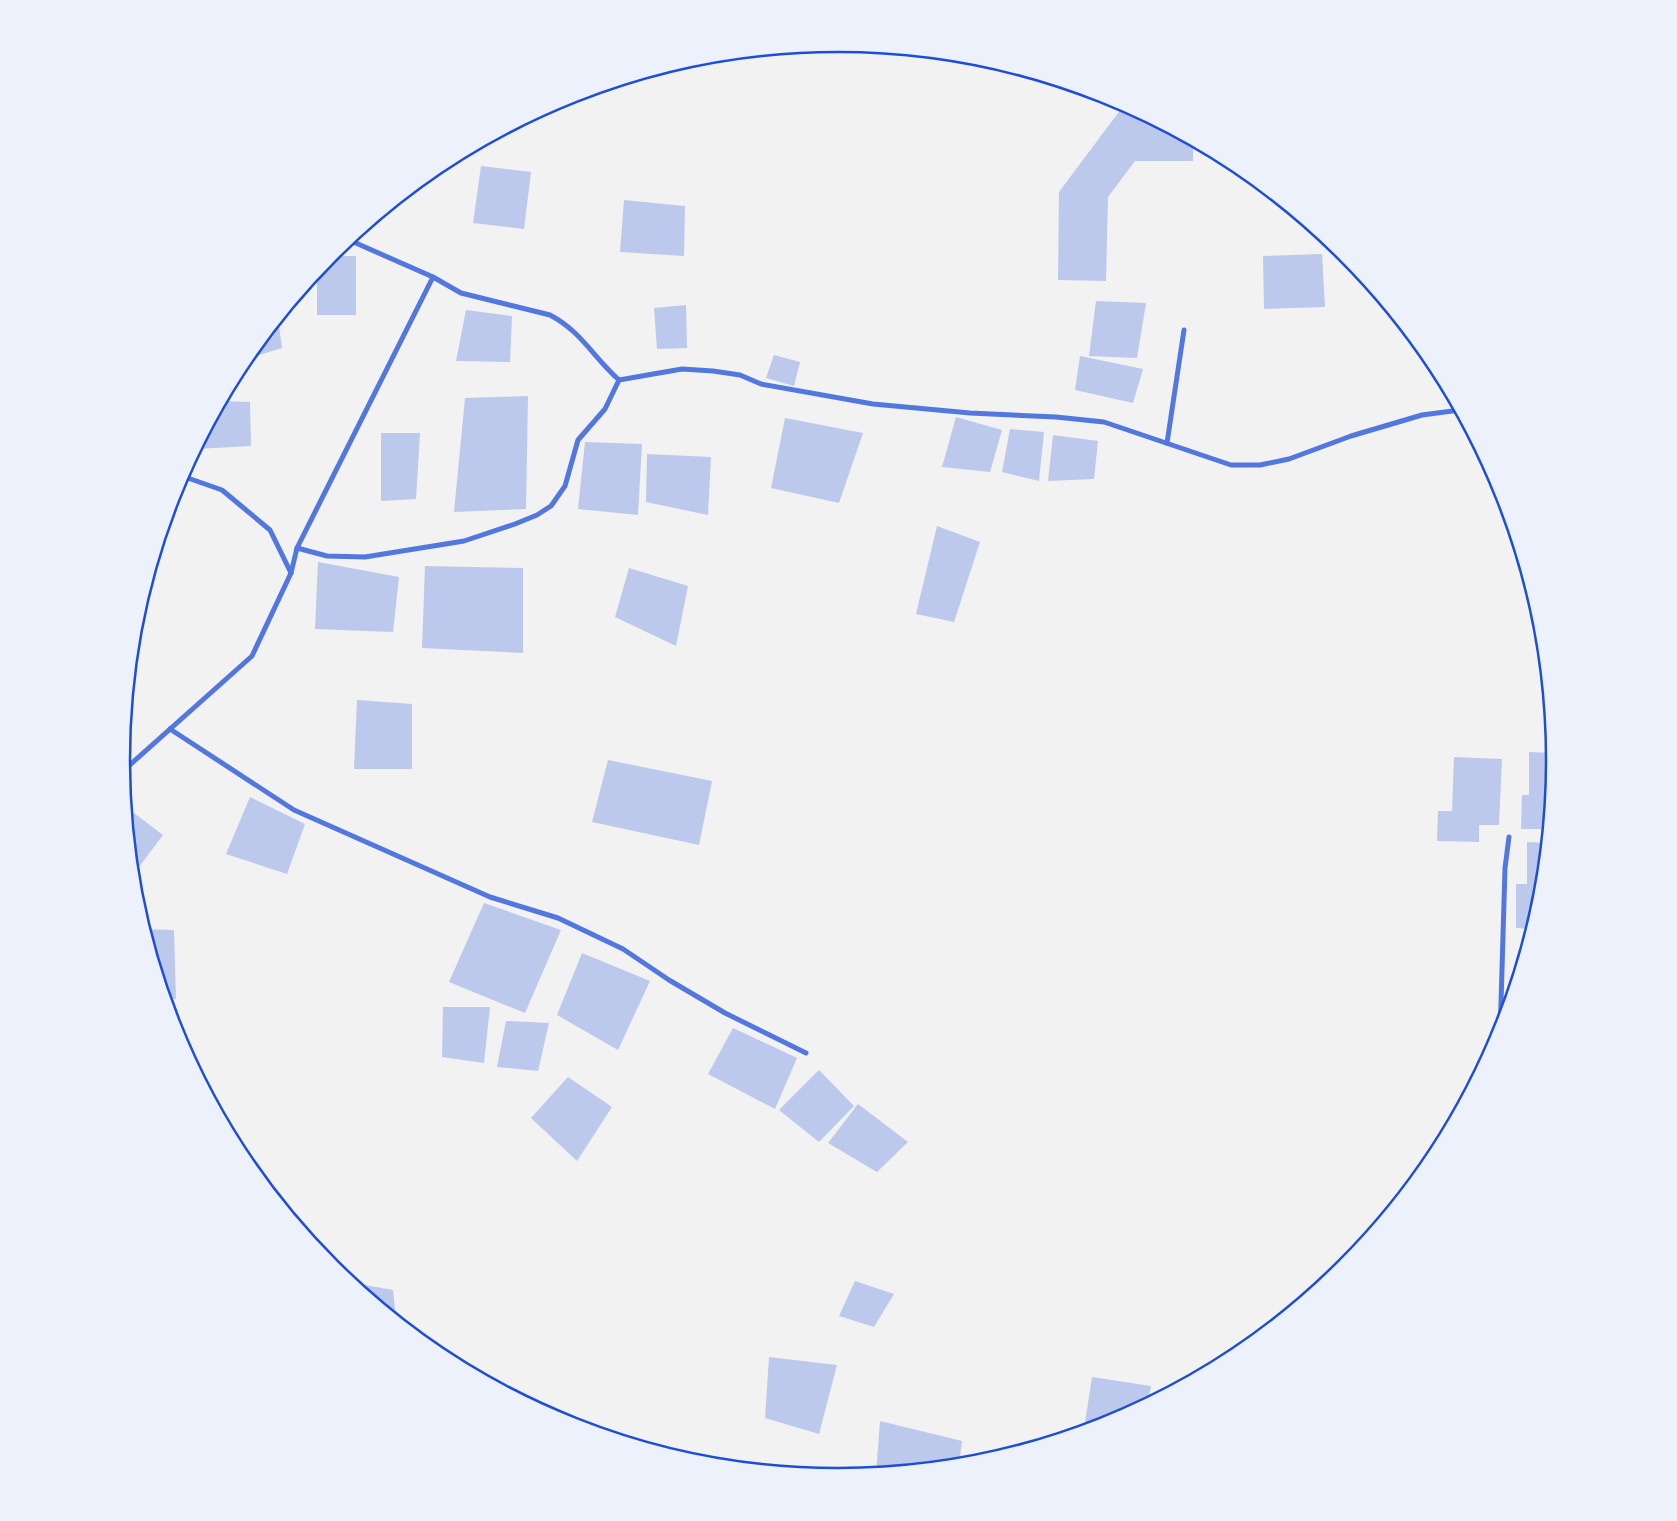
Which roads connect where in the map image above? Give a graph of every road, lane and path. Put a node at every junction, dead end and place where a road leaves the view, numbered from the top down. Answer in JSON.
{"nodes":[{"id":1,"x":356,"y":243,"type":"edge"},
{"id":2,"x":433,"y":278,"type":"junction"},
{"id":3,"x":1184,"y":330,"type":"dead end"},
{"id":4,"x":619,"y":380,"type":"junction"},
{"id":5,"x":1454,"y":411,"type":"edge"},
{"id":6,"x":1167,"y":443,"type":"junction"},
{"id":7,"x":189,"y":479,"type":"edge"},
{"id":8,"x":297,"y":548,"type":"junction"},
{"id":9,"x":291,"y":574,"type":"junction"},
{"id":10,"x":170,"y":729,"type":"junction"},
{"id":11,"x":130,"y":765,"type":"edge"},
{"id":12,"x":1509,"y":836,"type":"dead end"},
{"id":13,"x":1501,"y":1010,"type":"edge"},
{"id":14,"x":806,"y":1053,"type":"dead end"}],
"edges":[{"from":1,"to":2,"type":"street"},
{"from":2,"to":4,"type":"street"},
{"from":2,"to":8,"type":"street"},
{"from":3,"to":6,"type":"street"},
{"from":4,"to":6,"type":"street"},
{"from":4,"to":8,"type":"street"},
{"from":5,"to":6,"type":"street"},
{"from":7,"to":9,"type":"street"},
{"from":8,"to":9,"type":"street"},
{"from":9,"to":10,"type":"street"},
{"from":10,"to":11,"type":"street"},
{"from":10,"to":14,"type":"street"},
{"from":12,"to":13,"type":"street"}]}
